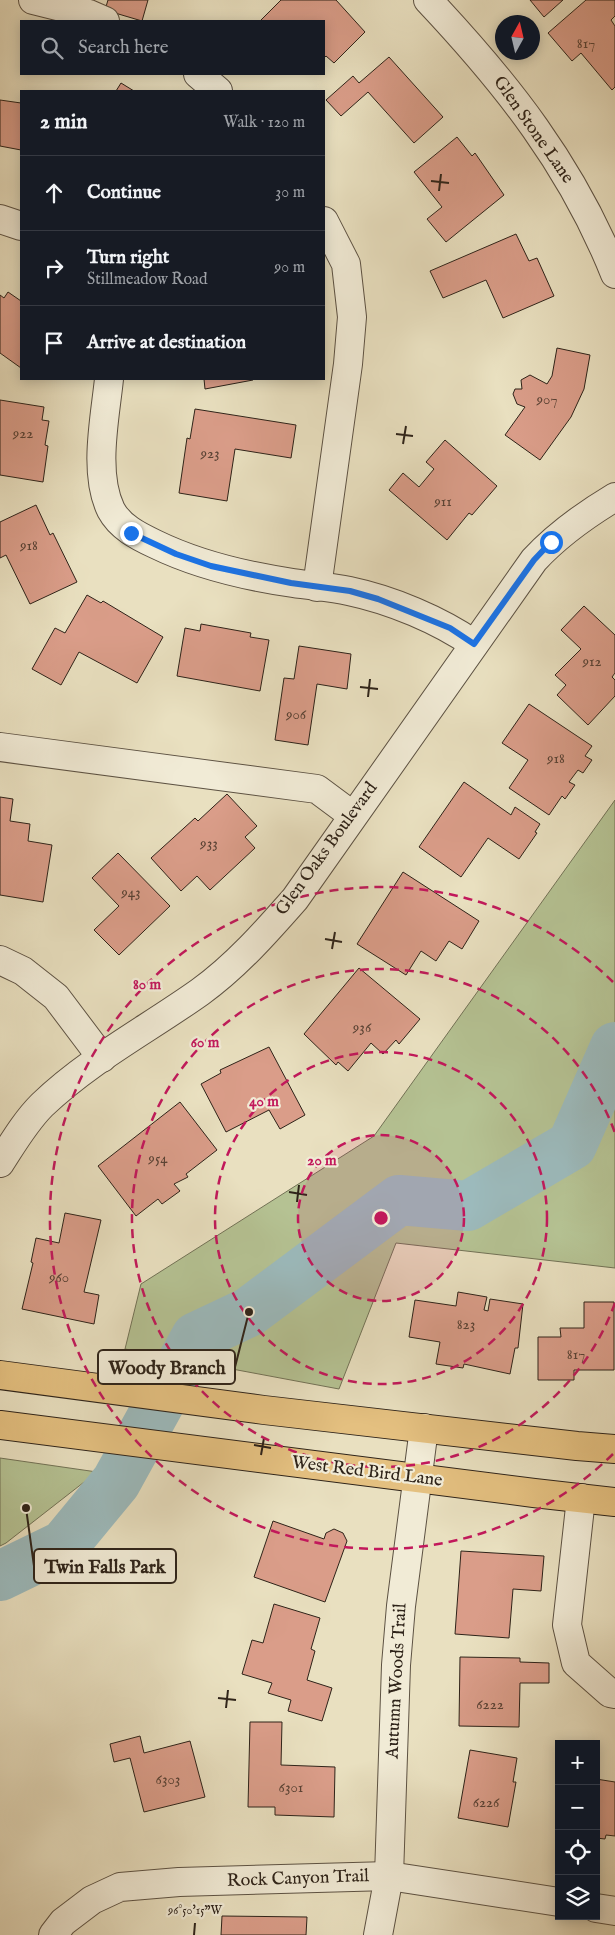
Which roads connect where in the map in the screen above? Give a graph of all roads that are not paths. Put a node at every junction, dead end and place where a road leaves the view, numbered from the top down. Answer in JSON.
{"nodes":[{"id":1,"x":33,"y":0,"type":"edge"},
{"id":2,"x":428,"y":0,"type":"edge"},
{"id":3,"x":103,"y":20,"type":"edge"},
{"id":4,"x":199,"y":75,"type":"edge"},
{"id":5,"x":217,"y":90,"type":"edge"},
{"id":6,"x":0,"y":219,"type":"edge"},
{"id":7,"x":325,"y":223,"type":"edge"},
{"id":8,"x":20,"y":226,"type":"edge"},
{"id":9,"x":615,"y":274,"type":"edge"},
{"id":10,"x":109,"y":380,"type":"edge"},
{"id":11,"x":615,"y":497,"type":"edge"},
{"id":12,"x":317,"y":587,"type":"junction"},
{"id":13,"x":474,"y":644,"type":"junction"},
{"id":14,"x":0,"y":747,"type":"edge"},
{"id":15,"x":352,"y":815,"type":"junction"},
{"id":16,"x":0,"y":960,"type":"edge"},
{"id":17,"x":102,"y":1058,"type":"junction"},
{"id":18,"x":0,"y":1162,"type":"edge"},
{"id":19,"x":0,"y":1374,"type":"edge"},
{"id":20,"x":0,"y":1425,"type":"edge"},
{"id":21,"x":424,"y":1428,"type":"junction"},
{"id":22,"x":615,"y":1449,"type":"edge"},
{"id":23,"x":417,"y":1478,"type":"junction"},
{"id":24,"x":580,"y":1498,"type":"junction"},
{"id":25,"x":615,"y":1502,"type":"edge"},
{"id":26,"x":615,"y":1694,"type":"edge"},
{"id":27,"x":389,"y":1876,"type":"junction"},
{"id":28,"x":555,"y":1901,"type":"edge"},
{"id":29,"x":600,"y":1909,"type":"edge"},
{"id":30,"x":615,"y":1911,"type":"edge"},
{"id":31,"x":53,"y":1935,"type":"edge"},
{"id":32,"x":378,"y":1935,"type":"edge"}],
"edges":[{"from":1,"to":3,"type":"street"},
{"from":2,"to":9,"type":"street","name":"Glen Stone Lane"},
{"from":4,"to":5,"type":"street"},
{"from":6,"to":8,"type":"street"},
{"from":7,"to":12,"type":"street"},
{"from":10,"to":12,"type":"street"},
{"from":11,"to":13,"type":"street","name":"Glen Oaks Boulevard"},
{"from":12,"to":13,"type":"street"},
{"from":13,"to":15,"type":"street","name":"Glen Oaks Boulevard"},
{"from":14,"to":15,"type":"street"},
{"from":15,"to":17,"type":"street","name":"Glen Oaks Boulevard"},
{"from":16,"to":17,"type":"street"},
{"from":17,"to":18,"type":"street","name":"Glen Oaks Boulevard"},
{"from":19,"to":21,"type":"main road"},
{"from":20,"to":23,"type":"main road","name":"West Red Bird Lane"},
{"from":21,"to":22,"type":"main road"},
{"from":21,"to":23,"type":"street","name":"Autumn Woods Trail"},
{"from":23,"to":24,"type":"main road","name":"West Red Bird Lane"},
{"from":23,"to":27,"type":"street","name":"Autumn Woods Trail"},
{"from":24,"to":25,"type":"main road","name":"West Red Bird Lane"},
{"from":24,"to":26,"type":"street"},
{"from":27,"to":28,"type":"street","name":"Rock Canyon Trail"},
{"from":27,"to":31,"type":"street","name":"Rock Canyon Trail"},
{"from":27,"to":32,"type":"street","name":"Autumn Woods Trail"},
{"from":29,"to":30,"type":"street"}]}
